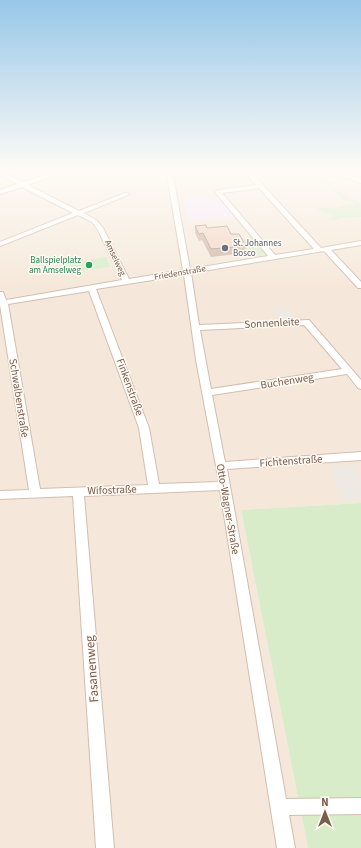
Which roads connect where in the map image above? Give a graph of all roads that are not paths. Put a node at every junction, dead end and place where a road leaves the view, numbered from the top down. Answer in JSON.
{"nodes":[{"id":1,"x":74,"y":210,"type":"edge"},
{"id":2,"x":89,"y":210,"type":"edge"},
{"id":3,"x":176,"y":210,"type":"edge"},
{"id":4,"x":234,"y":210,"type":"edge"},
{"id":5,"x":284,"y":210,"type":"edge"},
{"id":6,"x":81,"y":213,"type":"junction"},
{"id":7,"x":361,"y":243,"type":"edge"},
{"id":8,"x":0,"y":244,"type":"edge"},
{"id":9,"x":322,"y":249,"type":"junction"},
{"id":10,"x":273,"y":257,"type":"junction"},
{"id":11,"x":187,"y":272,"type":"junction"},
{"id":12,"x":127,"y":282,"type":"junction"},
{"id":13,"x":361,"y":286,"type":"edge"},
{"id":14,"x":92,"y":288,"type":"junction"},
{"id":15,"x":1,"y":300,"type":"edge"},
{"id":16,"x":195,"y":328,"type":"junction"},
{"id":17,"x":349,"y":372,"type":"junction"},
{"id":18,"x":361,"y":386,"type":"edge"},
{"id":19,"x":207,"y":393,"type":"junction"},
{"id":20,"x":361,"y":456,"type":"edge"},
{"id":21,"x":220,"y":466,"type":"junction"},
{"id":22,"x":225,"y":486,"type":"junction"},
{"id":23,"x":154,"y":488,"type":"junction"},
{"id":24,"x":78,"y":491,"type":"junction"},
{"id":25,"x":35,"y":492,"type":"junction"},
{"id":26,"x":0,"y":495,"type":"edge"},
{"id":27,"x":361,"y":806,"type":"edge"},
{"id":28,"x":280,"y":807,"type":"junction"},
{"id":29,"x":105,"y":848,"type":"edge"},
{"id":30,"x":286,"y":848,"type":"edge"}],
"edges":[{"from":1,"to":6,"type":"street","name":"Amselweg"},
{"from":2,"to":6,"type":"street"},
{"from":3,"to":11,"type":"street","name":"Otto-Wagner-Straße"},
{"from":4,"to":10,"type":"street"},
{"from":5,"to":9,"type":"street"},
{"from":6,"to":8,"type":"street"},
{"from":6,"to":12,"type":"street","name":"Amselweg"},
{"from":7,"to":9,"type":"street","name":"Friedenstraße"},
{"from":9,"to":10,"type":"street","name":"Friedenstraße"},
{"from":9,"to":13,"type":"street"},
{"from":10,"to":11,"type":"street","name":"Friedenstraße"},
{"from":11,"to":12,"type":"street","name":"Friedenstraße"},
{"from":11,"to":16,"type":"street","name":"Otto-Wagner-Straße"},
{"from":12,"to":14,"type":"street","name":"Friedenstraße"},
{"from":14,"to":15,"type":"street","name":"Friedenstraße"},
{"from":14,"to":23,"type":"street","name":"Finkenstraße"},
{"from":15,"to":25,"type":"street","name":"Schwalbenstraße"},
{"from":16,"to":17,"type":"street","name":"Sonnenleite"},
{"from":16,"to":19,"type":"street","name":"Otto-Wagner-Straße"},
{"from":17,"to":18,"type":"street"},
{"from":17,"to":19,"type":"street","name":"Buchenweg"},
{"from":19,"to":21,"type":"street","name":"Otto-Wagner-Straße"},
{"from":20,"to":21,"type":"street","name":"Fichtenstraße"},
{"from":21,"to":22,"type":"street","name":"Otto-Wagner-Straße"},
{"from":22,"to":23,"type":"street","name":"Wifostraße"},
{"from":22,"to":28,"type":"street","name":"Otto-Wagner-Straße"},
{"from":23,"to":24,"type":"street","name":"Wifostraße"},
{"from":24,"to":25,"type":"street","name":"Wifostraße"},
{"from":24,"to":29,"type":"street","name":"Fasanenweg"},
{"from":25,"to":26,"type":"street","name":"Wifostraße"},
{"from":27,"to":28,"type":"street"},
{"from":28,"to":30,"type":"street","name":"Otto-Wagner-Straße"}]}
